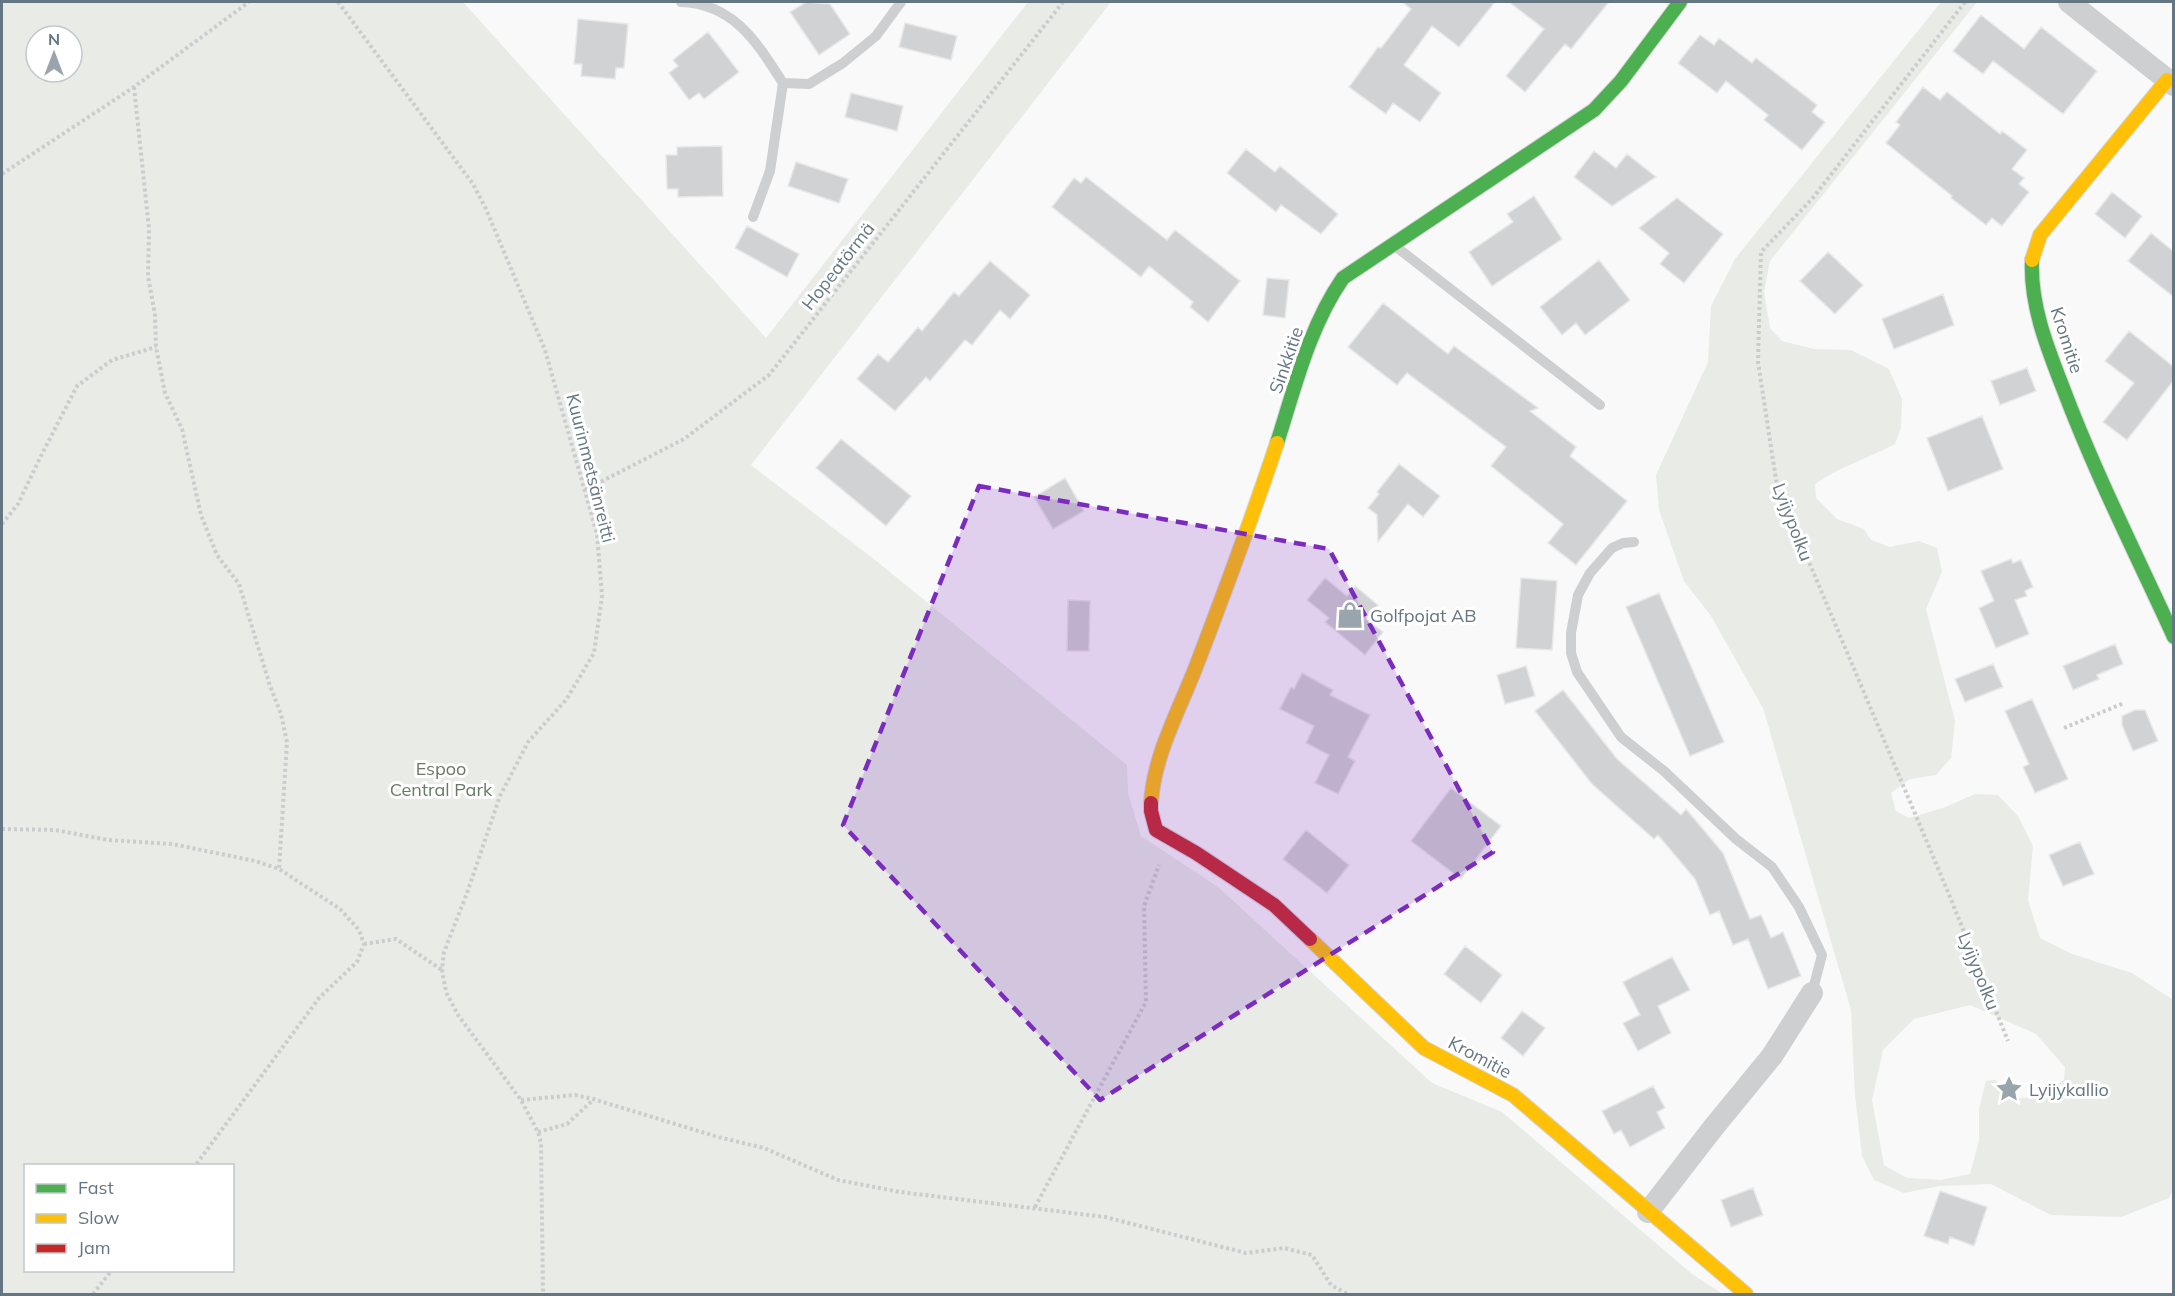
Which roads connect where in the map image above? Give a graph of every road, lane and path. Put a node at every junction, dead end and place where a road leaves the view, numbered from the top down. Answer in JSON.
{"nodes":[{"id":1,"x":249,"y":2,"type":"edge"},
{"id":2,"x":338,"y":2,"type":"edge"},
{"id":3,"x":681,"y":2,"type":"edge"},
{"id":4,"x":901,"y":2,"type":"edge"},
{"id":5,"x":1063,"y":2,"type":"edge"},
{"id":6,"x":1680,"y":2,"type":"edge"},
{"id":7,"x":1965,"y":2,"type":"edge"},
{"id":8,"x":2069,"y":2,"type":"edge"},
{"id":9,"x":2170,"y":82,"type":"edge"},
{"id":10,"x":783,"y":83,"type":"junction"},
{"id":11,"x":134,"y":87,"type":"junction"},
{"id":12,"x":2,"y":174,"type":"edge"},
{"id":13,"x":753,"y":216,"type":"dead end"},
{"id":14,"x":1393,"y":244,"type":"junction"},
{"id":15,"x":156,"y":347,"type":"junction"},
{"id":16,"x":1600,"y":405,"type":"dead end"},
{"id":17,"x":585,"y":490,"type":"junction"},
{"id":18,"x":2,"y":524,"type":"edge"},
{"id":19,"x":1634,"y":542,"type":"dead end"},
{"id":20,"x":2174,"y":637,"type":"edge"},
{"id":21,"x":2124,"y":703,"type":"dead end"},
{"id":22,"x":2064,"y":728,"type":"dead end"},
{"id":23,"x":2,"y":829,"type":"edge"},
{"id":24,"x":1196,"y":853,"type":"junction"},
{"id":25,"x":279,"y":869,"type":"junction"},
{"id":26,"x":364,"y":944,"type":"junction"},
{"id":27,"x":441,"y":970,"type":"junction"},
{"id":28,"x":1812,"y":993,"type":"joint"},
{"id":29,"x":2007,"y":1041,"type":"dead end"},
{"id":30,"x":593,"y":1099,"type":"junction"},
{"id":31,"x":521,"y":1100,"type":"junction"},
{"id":32,"x":538,"y":1132,"type":"junction"},
{"id":33,"x":196,"y":1164,"type":"edge"},
{"id":34,"x":1034,"y":1208,"type":"junction"},
{"id":35,"x":1648,"y":1212,"type":"junction"},
{"id":36,"x":110,"y":1272,"type":"edge"},
{"id":37,"x":93,"y":1294,"type":"edge"},
{"id":38,"x":543,"y":1294,"type":"edge"},
{"id":39,"x":1347,"y":1294,"type":"edge"},
{"id":40,"x":1746,"y":1294,"type":"edge"}],
"edges":[{"from":1,"to":11,"type":"path"},
{"from":2,"to":17,"type":"path","name":"Kuurinmetsänreitti"},
{"from":3,"to":10,"type":"lane"},
{"from":4,"to":10,"type":"lane"},
{"from":5,"to":17,"type":"path","name":"Hopeatörmä"},
{"from":6,"to":14,"type":"street","name":"Sinkkitie"},
{"from":7,"to":29,"type":"path","name":"Lyijypolku"},
{"from":8,"to":9,"type":"street"},
{"from":9,"to":20,"type":"street","name":"Kromitie"},
{"from":10,"to":13,"type":"lane"},
{"from":11,"to":12,"type":"path"},
{"from":11,"to":15,"type":"path"},
{"from":14,"to":16,"type":"lane"},
{"from":14,"to":24,"type":"street","name":"Sinkkitie"},
{"from":15,"to":18,"type":"path"},
{"from":15,"to":25,"type":"path"},
{"from":17,"to":27,"type":"path","name":"Kuurinmetsänreitti"},
{"from":19,"to":28,"type":"lane"},
{"from":21,"to":22,"type":"path"},
{"from":23,"to":25,"type":"path"},
{"from":24,"to":34,"type":"path"},
{"from":24,"to":35,"type":"street","name":"Kromitie"},
{"from":25,"to":26,"type":"path"},
{"from":26,"to":27,"type":"path"},
{"from":26,"to":33,"type":"path"},
{"from":27,"to":31,"type":"path"},
{"from":28,"to":35,"type":"street"},
{"from":30,"to":31,"type":"path"},
{"from":30,"to":32,"type":"path"},
{"from":30,"to":34,"type":"path"},
{"from":31,"to":32,"type":"path"},
{"from":32,"to":38,"type":"path"},
{"from":34,"to":39,"type":"path"},
{"from":35,"to":40,"type":"street","name":"Kromitie"},
{"from":36,"to":37,"type":"path"}]}
